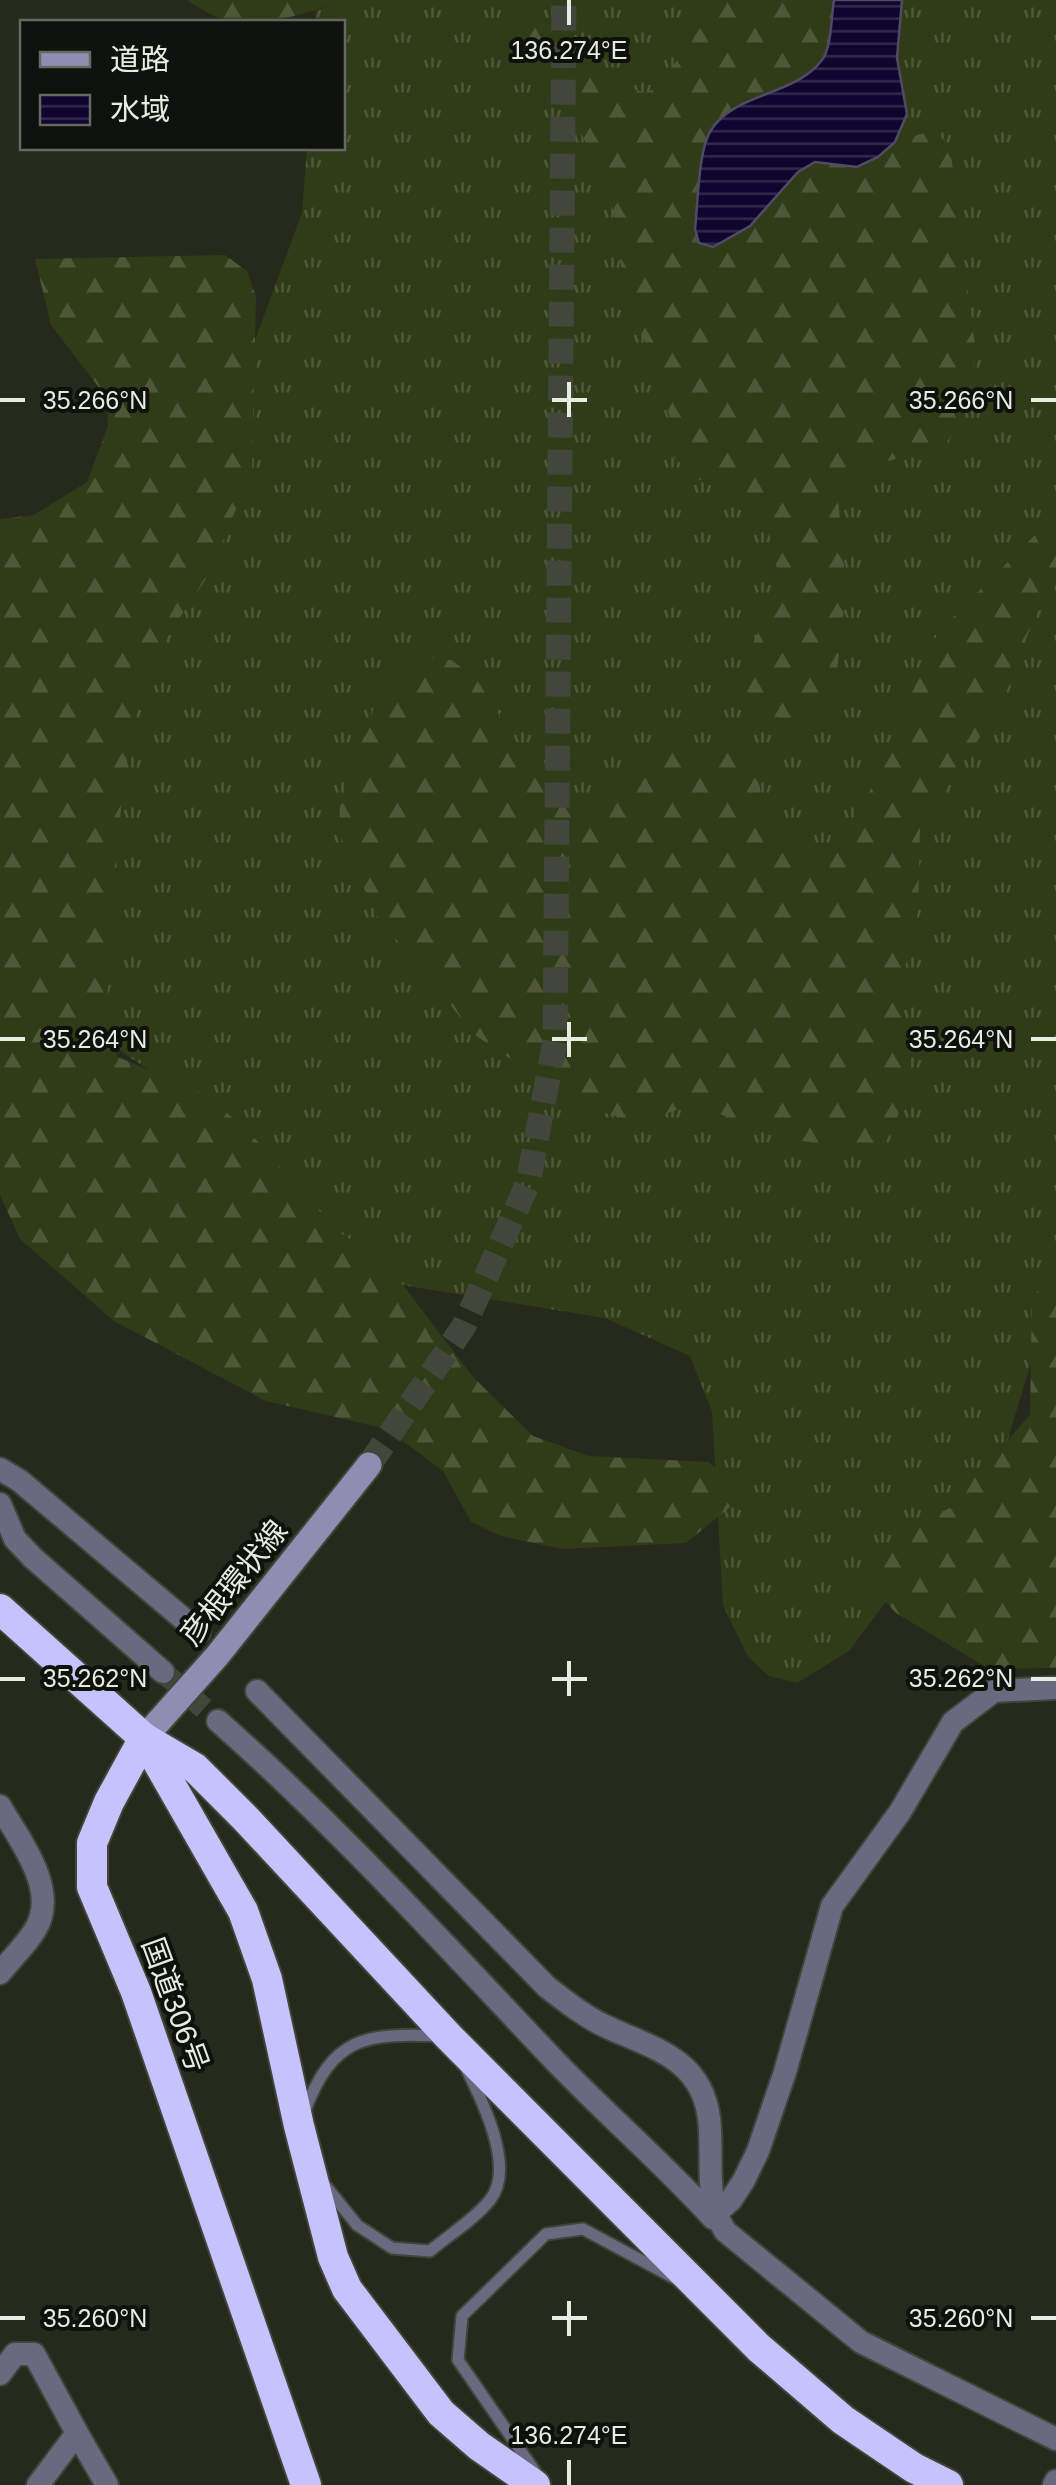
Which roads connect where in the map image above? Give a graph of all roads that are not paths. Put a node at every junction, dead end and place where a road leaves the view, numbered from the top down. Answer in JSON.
{"nodes":[{"id":1,"x":369,"y":1465,"type":"tunnel mouth"},
{"id":2,"x":0,"y":1468,"type":"edge"},
{"id":3,"x":0,"y":1504,"type":"edge"},
{"id":4,"x":0,"y":1609,"type":"edge"},
{"id":5,"x":199,"y":1632,"type":"dead end"},
{"id":6,"x":162,"y":1672,"type":"tunnel mouth"},
{"id":7,"x":1056,"y":1688,"type":"edge"},
{"id":8,"x":257,"y":1692,"type":"dead end"},
{"id":9,"x":218,"y":1721,"type":"tunnel mouth"},
{"id":10,"x":144,"y":1738,"type":"junction"},
{"id":11,"x":0,"y":1806,"type":"edge"},
{"id":12,"x":0,"y":1973,"type":"edge"},
{"id":13,"x":449,"y":2037,"type":"junction"},
{"id":14,"x":299,"y":2126,"type":"junction"},
{"id":15,"x":308,"y":2164,"type":"junction"},
{"id":16,"x":720,"y":2223,"type":"junction"},
{"id":17,"x":706,"y":2296,"type":"junction"},
{"id":18,"x":0,"y":2374,"type":"edge"},
{"id":19,"x":77,"y":2433,"type":"junction"},
{"id":20,"x":1056,"y":2439,"type":"edge"},
{"id":21,"x":38,"y":2485,"type":"edge"},
{"id":22,"x":107,"y":2485,"type":"edge"},
{"id":23,"x":306,"y":2485,"type":"edge"},
{"id":24,"x":536,"y":2485,"type":"edge"},
{"id":25,"x":544,"y":2485,"type":"edge"},
{"id":26,"x":948,"y":2485,"type":"edge"}],
"edges":[{"from":1,"to":10,"type":"main road","name":"彦根環状線"},
{"from":2,"to":5,"type":"street"},
{"from":3,"to":6,"type":"street"},
{"from":4,"to":10,"type":"highway"},
{"from":7,"to":16,"type":"street"},
{"from":8,"to":16,"type":"street"},
{"from":9,"to":16,"type":"street"},
{"from":10,"to":13,"type":"highway"},
{"from":10,"to":14,"type":"highway"},
{"from":10,"to":23,"type":"highway","name":"国道306号"},
{"from":11,"to":12,"type":"street"},
{"from":13,"to":14,"type":"lane"},
{"from":13,"to":15,"type":"lane"},
{"from":13,"to":17,"type":"highway"},
{"from":14,"to":15,"type":"highway"},
{"from":15,"to":24,"type":"highway"},
{"from":16,"to":20,"type":"street"},
{"from":17,"to":25,"type":"lane"},
{"from":17,"to":26,"type":"highway"},
{"from":18,"to":19,"type":"street"},
{"from":19,"to":21,"type":"street"},
{"from":19,"to":22,"type":"street"}]}
